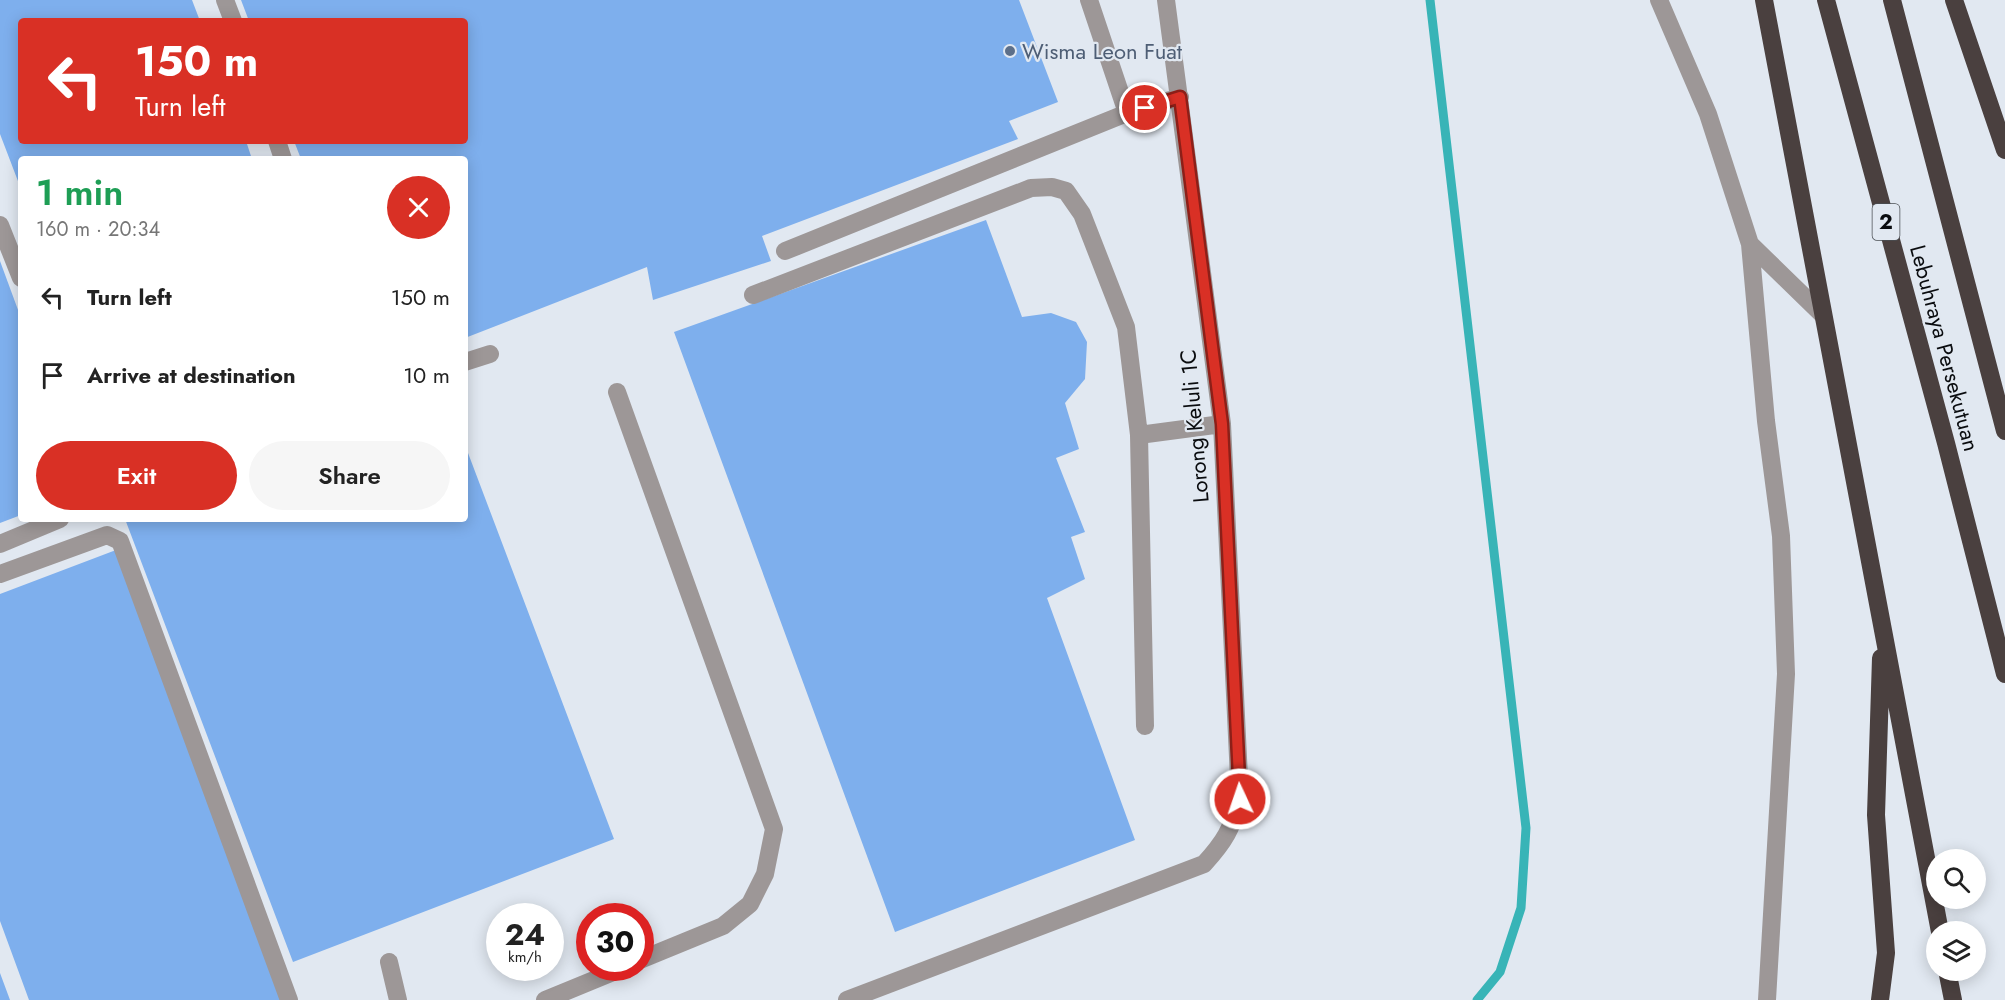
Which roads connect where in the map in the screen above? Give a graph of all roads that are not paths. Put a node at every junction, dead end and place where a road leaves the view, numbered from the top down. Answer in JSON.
{"nodes":[{"id":1,"x":225,"y":0,"type":"edge"},
{"id":2,"x":1089,"y":0,"type":"edge"},
{"id":3,"x":1166,"y":0,"type":"edge"},
{"id":4,"x":1659,"y":0,"type":"edge"},
{"id":5,"x":1764,"y":0,"type":"edge"},
{"id":6,"x":1826,"y":0,"type":"edge"},
{"id":7,"x":1892,"y":0,"type":"edge"},
{"id":8,"x":1954,"y":0,"type":"edge"},
{"id":9,"x":231,"y":18,"type":"edge"},
{"id":10,"x":1180,"y":97,"type":"junction"},
{"id":11,"x":1127,"y":113,"type":"junction"},
{"id":12,"x":2005,"y":150,"type":"edge"},
{"id":13,"x":0,"y":225,"type":"edge"},
{"id":14,"x":1750,"y":244,"type":"junction"},
{"id":15,"x":785,"y":251,"type":"dead end"},
{"id":16,"x":18,"y":270,"type":"edge"},
{"id":17,"x":753,"y":295,"type":"dead end"},
{"id":18,"x":1823,"y":315,"type":"junction"},
{"id":19,"x":490,"y":354,"type":"dead end"},
{"id":20,"x":468,"y":361,"type":"edge"},
{"id":21,"x":617,"y":392,"type":"dead end"},
{"id":22,"x":1222,"y":424,"type":"junction"},
{"id":23,"x":2005,"y":431,"type":"edge"},
{"id":24,"x":1139,"y":435,"type":"junction"},
{"id":25,"x":53,"y":522,"type":"edge"},
{"id":26,"x":0,"y":544,"type":"edge"},
{"id":27,"x":0,"y":574,"type":"edge"},
{"id":28,"x":1882,"y":624,"type":"junction"},
{"id":29,"x":2005,"y":674,"type":"edge"},
{"id":30,"x":1145,"y":726,"type":"dead end"},
{"id":31,"x":1938,"y":921,"type":"edge"},
{"id":32,"x":654,"y":954,"type":"edge"},
{"id":33,"x":389,"y":962,"type":"dead end"},
{"id":34,"x":591,"y":981,"type":"edge"},
{"id":35,"x":1949,"y":981,"type":"edge"},
{"id":36,"x":289,"y":1000,"type":"edge"},
{"id":37,"x":398,"y":1000,"type":"edge"},
{"id":38,"x":545,"y":1000,"type":"edge"},
{"id":39,"x":847,"y":1000,"type":"edge"},
{"id":40,"x":1767,"y":1000,"type":"edge"},
{"id":41,"x":1880,"y":1000,"type":"edge"},
{"id":42,"x":1953,"y":1000,"type":"edge"}],
"edges":[{"from":1,"to":9,"type":"street"},
{"from":2,"to":11,"type":"street"},
{"from":3,"to":10,"type":"street","name":"Lorong Keluli 1C"},
{"from":4,"to":14,"type":"street"},
{"from":5,"to":18,"type":"highway"},
{"from":6,"to":29,"type":"highway","name":"Lebuhraya Persekutuan","number":"2"},
{"from":7,"to":23,"type":"highway","name":"Lebuhraya Persekutuan"},
{"from":8,"to":12,"type":"highway"},
{"from":10,"to":11,"type":"street"},
{"from":10,"to":22,"type":"street","name":"Lorong Keluli 1C"},
{"from":11,"to":15,"type":"street"},
{"from":13,"to":16,"type":"street"},
{"from":14,"to":18,"type":"street"},
{"from":14,"to":40,"type":"street"},
{"from":17,"to":24,"type":"street"},
{"from":18,"to":28,"type":"highway"},
{"from":19,"to":20,"type":"street"},
{"from":21,"to":32,"type":"street"},
{"from":22,"to":24,"type":"street"},
{"from":22,"to":39,"type":"street","name":"Lorong Keluli 1C"},
{"from":24,"to":30,"type":"street"},
{"from":25,"to":26,"type":"street"},
{"from":27,"to":36,"type":"street"},
{"from":28,"to":31,"type":"highway"},
{"from":28,"to":41,"type":"highway"},
{"from":33,"to":37,"type":"street"},
{"from":34,"to":38,"type":"street"},
{"from":35,"to":42,"type":"highway"}]}
